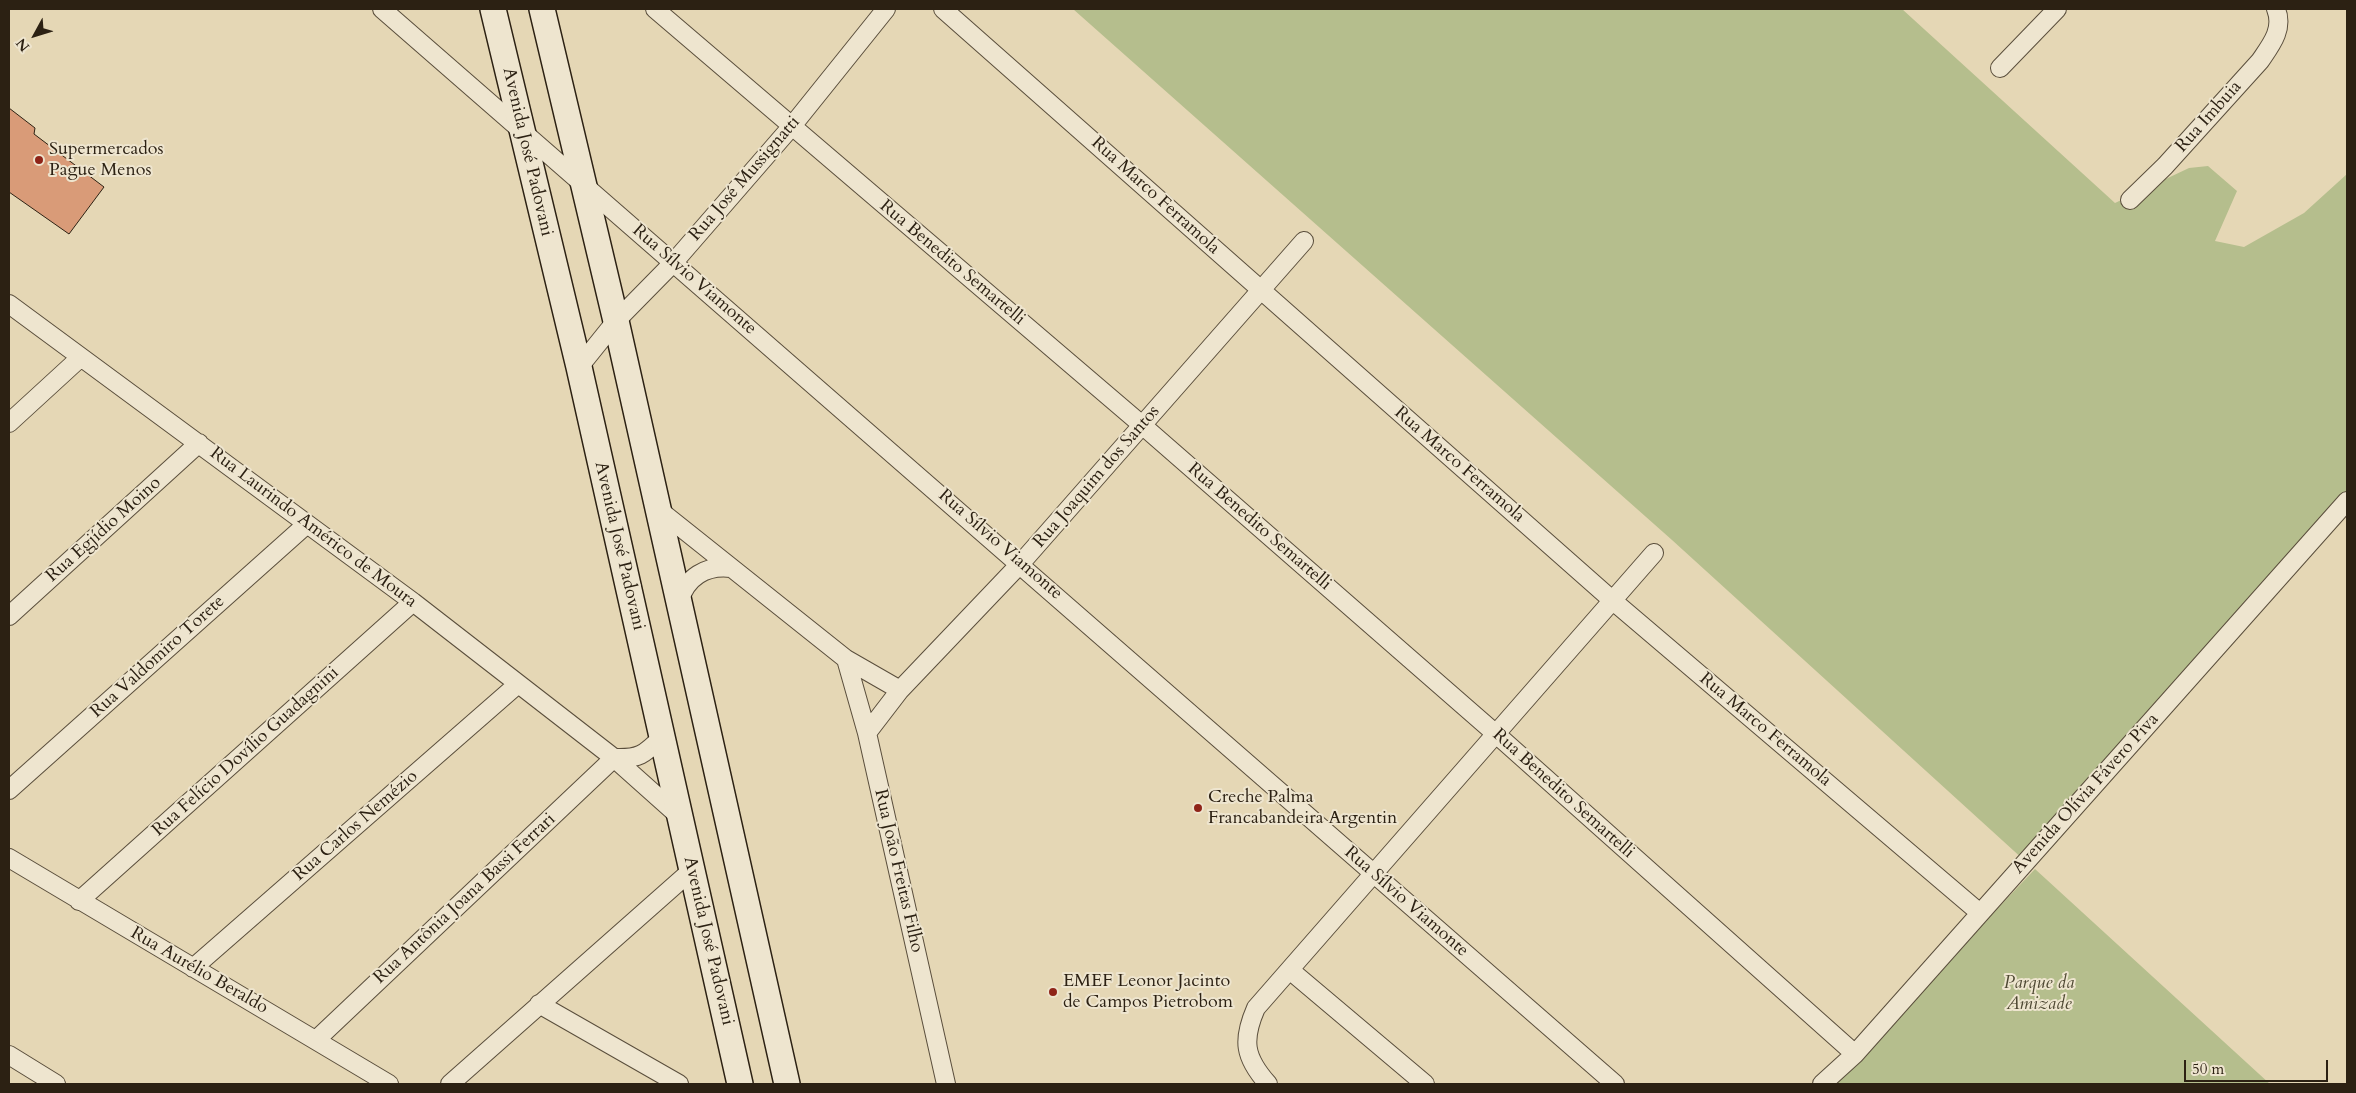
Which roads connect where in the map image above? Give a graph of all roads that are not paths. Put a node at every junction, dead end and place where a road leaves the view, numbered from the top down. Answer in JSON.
{"nodes":[{"id":1,"x":382,"y":9,"type":"edge"},
{"id":2,"x":493,"y":9,"type":"edge"},
{"id":3,"x":542,"y":9,"type":"edge"},
{"id":4,"x":655,"y":9,"type":"edge"},
{"id":5,"x":886,"y":9,"type":"edge"},
{"id":6,"x":943,"y":9,"type":"edge"},
{"id":7,"x":2276,"y":9,"type":"edge"},
{"id":8,"x":2050,"y":11,"type":"edge"},
{"id":9,"x":2000,"y":68,"type":"dead end"},
{"id":10,"x":792,"y":126,"type":"junction"},
{"id":11,"x":521,"y":129,"type":"junction"},
{"id":12,"x":583,"y":185,"type":"junction"},
{"id":13,"x":2130,"y":200,"type":"dead end"},
{"id":14,"x":1304,"y":241,"type":"dead end"},
{"id":15,"x":674,"y":262,"type":"junction"},
{"id":16,"x":1261,"y":290,"type":"junction"},
{"id":17,"x":9,"y":304,"type":"edge"},
{"id":18,"x":616,"y":321,"type":"junction"},
{"id":19,"x":82,"y":357,"type":"junction"},
{"id":20,"x":579,"y":367,"type":"junction"},
{"id":21,"x":9,"y":422,"type":"edge"},
{"id":22,"x":1142,"y":425,"type":"junction"},
{"id":23,"x":199,"y":443,"type":"junction"},
{"id":24,"x":2347,"y":501,"type":"edge"},
{"id":25,"x":659,"y":510,"type":"junction"},
{"id":26,"x":307,"y":524,"type":"junction"},
{"id":27,"x":1654,"y":554,"type":"dead end"},
{"id":28,"x":1021,"y":563,"type":"junction"},
{"id":29,"x":731,"y":568,"type":"junction"},
{"id":30,"x":1612,"y":600,"type":"junction"},
{"id":31,"x":413,"y":602,"type":"junction"},
{"id":32,"x":679,"y":602,"type":"junction"},
{"id":33,"x":9,"y":616,"type":"edge"},
{"id":34,"x":846,"y":660,"type":"junction"},
{"id":35,"x":518,"y":684,"type":"junction"},
{"id":36,"x":900,"y":690,"type":"junction"},
{"id":37,"x":867,"y":733,"type":"junction"},
{"id":38,"x":1496,"y":734,"type":"junction"},
{"id":39,"x":662,"y":737,"type":"junction"},
{"id":40,"x":614,"y":758,"type":"junction"},
{"id":41,"x":9,"y":790,"type":"edge"},
{"id":42,"x":679,"y":816,"type":"junction"},
{"id":43,"x":9,"y":858,"type":"edge"},
{"id":44,"x":692,"y":870,"type":"junction"},
{"id":45,"x":1375,"y":875,"type":"junction"},
{"id":46,"x":79,"y":901,"type":"junction"},
{"id":47,"x":1980,"y":913,"type":"junction"},
{"id":48,"x":193,"y":968,"type":"junction"},
{"id":49,"x":1291,"y":971,"type":"junction"},
{"id":50,"x":539,"y":1004,"type":"junction"},
{"id":51,"x":316,"y":1040,"type":"junction"},
{"id":52,"x":1855,"y":1054,"type":"junction"},
{"id":53,"x":9,"y":1055,"type":"edge"},
{"id":54,"x":56,"y":1084,"type":"edge"},
{"id":55,"x":389,"y":1084,"type":"edge"},
{"id":56,"x":450,"y":1084,"type":"edge"},
{"id":57,"x":679,"y":1084,"type":"edge"},
{"id":58,"x":740,"y":1084,"type":"edge"},
{"id":59,"x":787,"y":1084,"type":"edge"},
{"id":60,"x":946,"y":1084,"type":"edge"},
{"id":61,"x":1268,"y":1084,"type":"edge"},
{"id":62,"x":1425,"y":1084,"type":"edge"},
{"id":63,"x":1616,"y":1084,"type":"edge"},
{"id":64,"x":1822,"y":1084,"type":"edge"}],
"edges":[{"from":1,"to":11,"type":"street","name":"Rua Sílvio Viamonte"},
{"from":2,"to":11,"type":"street","name":"Avenida José Padovani"},
{"from":3,"to":12,"type":"street"},
{"from":4,"to":10,"type":"street","name":"Rua Benedito Semartelli"},
{"from":5,"to":10,"type":"street","name":"Rua José Mussignatti"},
{"from":6,"to":16,"type":"street","name":"Rua Marco Ferramola"},
{"from":7,"to":13,"type":"street","name":"Rua Imbuia"},
{"from":8,"to":9,"type":"street"},
{"from":10,"to":15,"type":"street","name":"Rua José Mussignatti"},
{"from":10,"to":22,"type":"street","name":"Rua Benedito Semartelli"},
{"from":11,"to":12,"type":"street","name":"Rua Sílvio Viamonte"},
{"from":11,"to":20,"type":"street","name":"Avenida José Padovani"},
{"from":12,"to":15,"type":"street","name":"Rua Sílvio Viamonte"},
{"from":12,"to":18,"type":"street"},
{"from":14,"to":16,"type":"street","name":"Rua Joaquim dos Santos"},
{"from":15,"to":18,"type":"street","name":"Rua José Mussignatti"},
{"from":15,"to":28,"type":"street","name":"Rua Sílvio Viamonte"},
{"from":16,"to":22,"type":"street","name":"Rua Joaquim dos Santos"},
{"from":16,"to":30,"type":"street","name":"Rua Marco Ferramola"},
{"from":17,"to":19,"type":"street","name":"Rua Laurindo Américo de Moura"},
{"from":18,"to":20,"type":"street","name":"Rua José Mussignatti"},
{"from":18,"to":25,"type":"street"},
{"from":19,"to":21,"type":"street"},
{"from":19,"to":23,"type":"street","name":"Rua Laurindo Américo de Moura"},
{"from":20,"to":39,"type":"street","name":"Avenida José Padovani"},
{"from":22,"to":28,"type":"street","name":"Rua Joaquim dos Santos"},
{"from":22,"to":38,"type":"street","name":"Rua Benedito Semartelli"},
{"from":23,"to":26,"type":"street","name":"Rua Laurindo Américo de Moura"},
{"from":23,"to":33,"type":"street","name":"Rua Egjídio Moino"},
{"from":24,"to":47,"type":"street","name":"Avenida Olívia Fávero Piva"},
{"from":25,"to":29,"type":"street"},
{"from":25,"to":32,"type":"street"},
{"from":26,"to":31,"type":"street","name":"Rua Laurindo Américo de Moura"},
{"from":26,"to":41,"type":"street","name":"Rua Valdomiro Torete"},
{"from":27,"to":30,"type":"street"},
{"from":28,"to":36,"type":"street","name":"Rua Joaquim dos Santos"},
{"from":28,"to":45,"type":"street","name":"Rua Sílvio Viamonte"},
{"from":29,"to":32,"type":"street"},
{"from":29,"to":34,"type":"street"},
{"from":30,"to":38,"type":"street"},
{"from":30,"to":47,"type":"street","name":"Rua Marco Ferramola"},
{"from":31,"to":35,"type":"street","name":"Rua Laurindo Américo de Moura"},
{"from":31,"to":46,"type":"street","name":"Rua Felício Dovílio Guadagnini"},
{"from":32,"to":59,"type":"street"},
{"from":34,"to":36,"type":"street"},
{"from":34,"to":37,"type":"street","name":"Rua João Freitas Filho"},
{"from":35,"to":40,"type":"street","name":"Rua Laurindo Américo de Moura"},
{"from":35,"to":48,"type":"street","name":"Rua Carlos Nemézio"},
{"from":36,"to":37,"type":"street","name":"Rua Joaquim dos Santos"},
{"from":37,"to":60,"type":"street","name":"Rua João Freitas Filho"},
{"from":38,"to":45,"type":"street"},
{"from":38,"to":52,"type":"street","name":"Rua Benedito Semartelli"},
{"from":39,"to":40,"type":"street"},
{"from":39,"to":42,"type":"street","name":"Avenida José Padovani"},
{"from":40,"to":42,"type":"street","name":"Rua Laurindo Américo de Moura"},
{"from":40,"to":51,"type":"street","name":"Rua Antônia Joana Bassi Ferrari"},
{"from":42,"to":44,"type":"street","name":"Avenida José Padovani"},
{"from":43,"to":46,"type":"street","name":"Rua Aurélio Beraldo"},
{"from":44,"to":50,"type":"street"},
{"from":44,"to":58,"type":"street","name":"Avenida José Padovani"},
{"from":45,"to":49,"type":"street"},
{"from":45,"to":63,"type":"street","name":"Rua Sílvio Viamonte"},
{"from":46,"to":48,"type":"street","name":"Rua Aurélio Beraldo"},
{"from":47,"to":52,"type":"street","name":"Avenida Olívia Fávero Piva"},
{"from":48,"to":51,"type":"street","name":"Rua Aurélio Beraldo"},
{"from":49,"to":61,"type":"street"},
{"from":49,"to":62,"type":"street"},
{"from":50,"to":56,"type":"street"},
{"from":50,"to":57,"type":"street"},
{"from":51,"to":55,"type":"street","name":"Rua Aurélio Beraldo"},
{"from":52,"to":64,"type":"street","name":"Avenida Olívia Fávero Piva"},
{"from":53,"to":54,"type":"street"}]}
